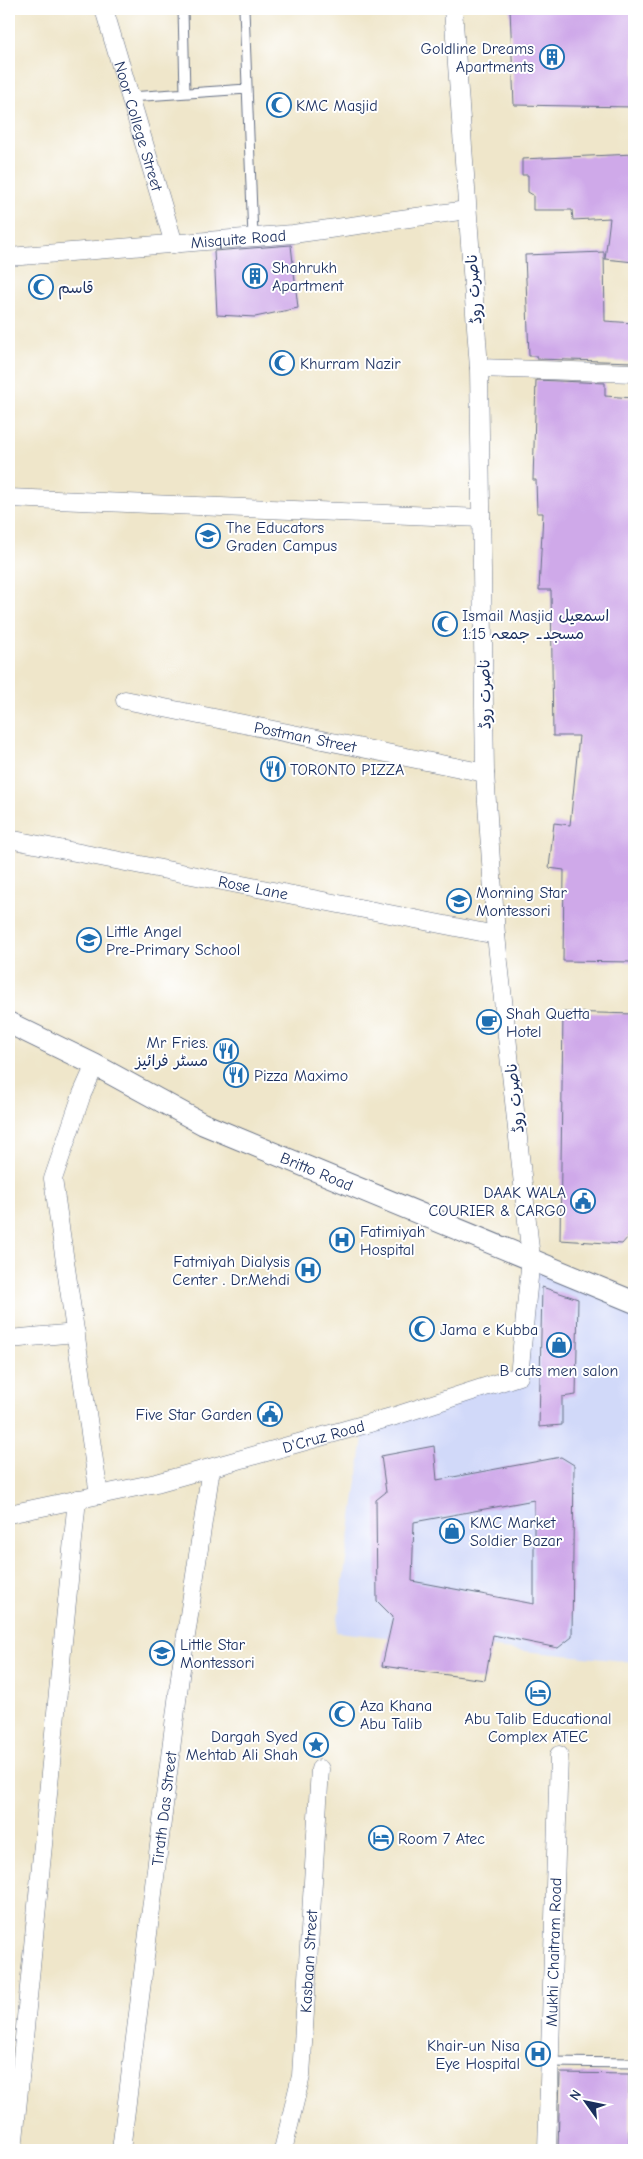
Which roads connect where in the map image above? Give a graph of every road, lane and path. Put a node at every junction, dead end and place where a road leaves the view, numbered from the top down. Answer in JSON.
{"nodes":[{"id":1,"x":104,"y":9,"type":"edge"},
{"id":2,"x":183,"y":9,"type":"edge"},
{"id":3,"x":244,"y":9,"type":"edge"},
{"id":4,"x":453,"y":9,"type":"edge"},
{"id":5,"x":247,"y":89,"type":"junction"},
{"id":6,"x":185,"y":93,"type":"junction"},
{"id":7,"x":130,"y":96,"type":"junction"},
{"id":8,"x":467,"y":210,"type":"junction"},
{"id":9,"x":253,"y":238,"type":"junction"},
{"id":10,"x":174,"y":244,"type":"junction"},
{"id":11,"x":9,"y":257,"type":"edge"},
{"id":12,"x":479,"y":368,"type":"junction"},
{"id":13,"x":634,"y":373,"type":"edge"},
{"id":14,"x":9,"y":498,"type":"edge"},
{"id":15,"x":481,"y":518,"type":"junction"},
{"id":16,"x":125,"y":700,"type":"dead end"},
{"id":17,"x":485,"y":773,"type":"junction"},
{"id":18,"x":9,"y":839,"type":"edge"},
{"id":19,"x":496,"y":935,"type":"junction"},
{"id":20,"x":9,"y":1023,"type":"edge"},
{"id":21,"x":95,"y":1065,"type":"junction"},
{"id":22,"x":531,"y":1258,"type":"junction"},
{"id":23,"x":634,"y":1302,"type":"edge"},
{"id":24,"x":76,"y":1333,"type":"junction"},
{"id":25,"x":9,"y":1338,"type":"edge"},
{"id":26,"x":211,"y":1468,"type":"junction"},
{"id":27,"x":99,"y":1495,"type":"junction"},
{"id":28,"x":77,"y":1499,"type":"junction"},
{"id":29,"x":9,"y":1514,"type":"edge"},
{"id":30,"x":559,"y":1755,"type":"dead end"},
{"id":31,"x":320,"y":1769,"type":"dead end"},
{"id":32,"x":549,"y":2062,"type":"junction"},
{"id":33,"x":634,"y":2063,"type":"edge"},
{"id":34,"x":13,"y":2150,"type":"edge"},
{"id":35,"x":121,"y":2150,"type":"edge"},
{"id":36,"x":283,"y":2150,"type":"edge"},
{"id":37,"x":546,"y":2150,"type":"edge"}],
"edges":[{"from":1,"to":7,"type":"street","name":"Noor College Street"},
{"from":2,"to":6,"type":"lane"},
{"from":3,"to":5,"type":"lane"},
{"from":4,"to":8,"type":"street","name":"ناصرت روڈ"},
{"from":5,"to":6,"type":"lane"},
{"from":5,"to":9,"type":"lane"},
{"from":6,"to":7,"type":"lane"},
{"from":7,"to":10,"type":"street","name":"Noor College Street"},
{"from":8,"to":9,"type":"street","name":"Misquite Road"},
{"from":8,"to":12,"type":"street","name":"ناصرت روڈ"},
{"from":9,"to":10,"type":"street","name":"Misquite Road"},
{"from":10,"to":11,"type":"street","name":"Misquite Road"},
{"from":12,"to":13,"type":"street"},
{"from":12,"to":15,"type":"street","name":"ناصرت روڈ"},
{"from":14,"to":15,"type":"street"},
{"from":15,"to":17,"type":"street","name":"ناصرت روڈ"},
{"from":16,"to":17,"type":"street","name":"Postman Street"},
{"from":17,"to":19,"type":"street","name":"ناصرت روڈ"},
{"from":18,"to":19,"type":"street","name":"Rose Lane"},
{"from":19,"to":22,"type":"street","name":"ناصرت روڈ"},
{"from":20,"to":21,"type":"street","name":"Britto Road"},
{"from":21,"to":22,"type":"street","name":"Britto Road"},
{"from":21,"to":24,"type":"street"},
{"from":22,"to":23,"type":"street","name":"Britto Road"},
{"from":22,"to":26,"type":"street","name":"D'Cruz Road"},
{"from":24,"to":25,"type":"street"},
{"from":24,"to":27,"type":"street"},
{"from":26,"to":27,"type":"street","name":"D'Cruz Road"},
{"from":26,"to":35,"type":"street","name":"Tirath Das Street"},
{"from":27,"to":28,"type":"street","name":"D'Cruz Road"},
{"from":28,"to":29,"type":"street","name":"D'Cruz Road"},
{"from":28,"to":34,"type":"street"},
{"from":30,"to":32,"type":"street","name":"Mukhi Chaitram Road"},
{"from":31,"to":36,"type":"street","name":"Kasbaan Street"},
{"from":32,"to":33,"type":"lane"},
{"from":32,"to":37,"type":"street","name":"Mukhi Chaitram Road"}]}
